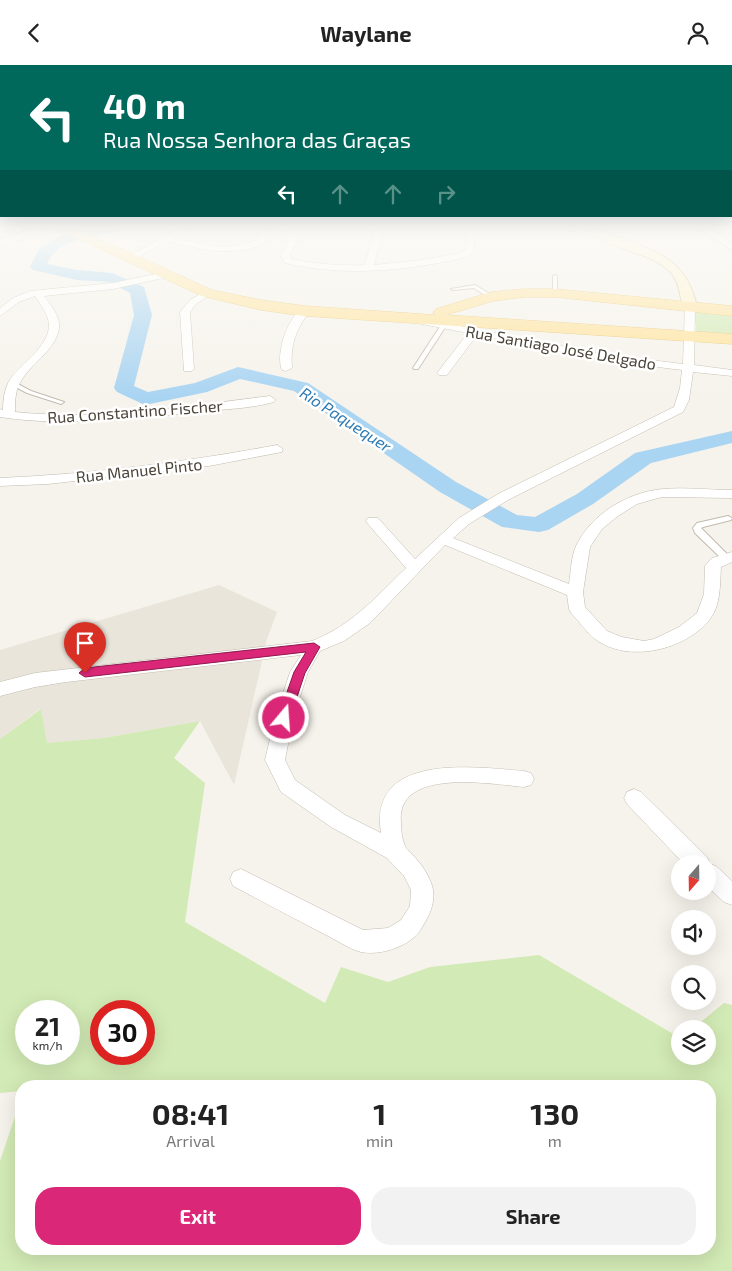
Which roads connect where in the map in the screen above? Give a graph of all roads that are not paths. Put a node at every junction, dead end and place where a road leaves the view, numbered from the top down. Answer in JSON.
{"nodes":[{"id":1,"x":117,"y":285,"type":"edge"},
{"id":2,"x":189,"y":285,"type":"edge"},
{"id":3,"x":555,"y":285,"type":"edge"},
{"id":4,"x":687,"y":285,"type":"edge"},
{"id":5,"x":453,"y":289,"type":"dead end"},
{"id":6,"x":37,"y":293,"type":"junction"},
{"id":7,"x":207,"y":293,"type":"junction"},
{"id":8,"x":555,"y":293,"type":"junction"},
{"id":9,"x":491,"y":297,"type":"junction"},
{"id":10,"x":690,"y":307,"type":"junction"},
{"id":11,"x":305,"y":311,"type":"junction"},
{"id":12,"x":732,"y":311,"type":"edge"},
{"id":13,"x":0,"y":313,"type":"edge"},
{"id":14,"x":390,"y":315,"type":"junction"},
{"id":15,"x":463,"y":321,"type":"junction"},
{"id":16,"x":443,"y":327,"type":"junction"},
{"id":17,"x":689,"y":336,"type":"junction"},
{"id":18,"x":732,"y":339,"type":"edge"},
{"id":19,"x":286,"y":368,"type":"dead end"},
{"id":20,"x":416,"y":368,"type":"dead end"},
{"id":21,"x":188,"y":369,"type":"dead end"},
{"id":22,"x":687,"y":369,"type":"junction"},
{"id":23,"x":443,"y":373,"type":"dead end"},
{"id":24,"x":732,"y":373,"type":"edge"},
{"id":25,"x":14,"y":384,"type":"junction"},
{"id":26,"x":270,"y":400,"type":"dead end"},
{"id":27,"x":61,"y":402,"type":"dead end"},
{"id":28,"x":5,"y":414,"type":"edge"},
{"id":29,"x":277,"y":449,"type":"dead end"},
{"id":30,"x":0,"y":482,"type":"edge"},
{"id":31,"x":732,"y":494,"type":"edge"},
{"id":32,"x":728,"y":518,"type":"dead end"},
{"id":33,"x":373,"y":521,"type":"dead end"},
{"id":34,"x":443,"y":539,"type":"junction"},
{"id":35,"x":729,"y":557,"type":"edge"},
{"id":36,"x":414,"y":568,"type":"junction"},
{"id":37,"x":575,"y":592,"type":"junction"},
{"id":38,"x":314,"y":647,"type":"junction"},
{"id":39,"x":0,"y":689,"type":"edge"},
{"id":40,"x":524,"y":779,"type":"dead end"},
{"id":41,"x":634,"y":798,"type":"dead end"},
{"id":42,"x":395,"y":851,"type":"junction"},
{"id":43,"x":690,"y":855,"type":"edge"},
{"id":44,"x":241,"y":879,"type":"dead end"},
{"id":45,"x":716,"y":880,"type":"edge"},
{"id":46,"x":732,"y":895,"type":"edge"}],
"edges":[{"from":1,"to":6,"type":"street"},
{"from":2,"to":7,"type":"main road"},
{"from":3,"to":8,"type":"lane"},
{"from":4,"to":10,"type":"main road"},
{"from":5,"to":9,"type":"lane"},
{"from":6,"to":13,"type":"street"},
{"from":6,"to":25,"type":"street"},
{"from":7,"to":11,"type":"main road"},
{"from":7,"to":21,"type":"street"},
{"from":8,"to":9,"type":"main road"},
{"from":8,"to":10,"type":"main road"},
{"from":9,"to":15,"type":"main road"},
{"from":10,"to":12,"type":"main road"},
{"from":10,"to":17,"type":"street"},
{"from":11,"to":14,"type":"main road"},
{"from":11,"to":19,"type":"street"},
{"from":14,"to":15,"type":"main road"},
{"from":14,"to":16,"type":"street","name":"Rua Santiago José Delgado"},
{"from":15,"to":16,"type":"street","name":"Rua Santiago José Delgado"},
{"from":15,"to":17,"type":"main road"},
{"from":15,"to":22,"type":"street","name":"Rua Santiago José Delgado"},
{"from":15,"to":23,"type":"street"},
{"from":16,"to":20,"type":"lane"},
{"from":17,"to":18,"type":"main road"},
{"from":17,"to":22,"type":"street"},
{"from":22,"to":24,"type":"street","name":"Rua Santiago José Delgado"},
{"from":22,"to":34,"type":"street"},
{"from":25,"to":27,"type":"lane"},
{"from":25,"to":28,"type":"street"},
{"from":26,"to":28,"type":"street","name":"Rua Constantino Fischer"},
{"from":29,"to":30,"type":"street","name":"Rua Manuel Pinto"},
{"from":31,"to":37,"type":"street"},
{"from":32,"to":35,"type":"lane"},
{"from":33,"to":36,"type":"street"},
{"from":34,"to":36,"type":"street"},
{"from":34,"to":37,"type":"street"},
{"from":35,"to":37,"type":"street"},
{"from":36,"to":38,"type":"street"},
{"from":38,"to":39,"type":"street"},
{"from":38,"to":42,"type":"street"},
{"from":40,"to":42,"type":"street"},
{"from":41,"to":43,"type":"street"},
{"from":42,"to":44,"type":"street"},
{"from":45,"to":46,"type":"street"}]}
